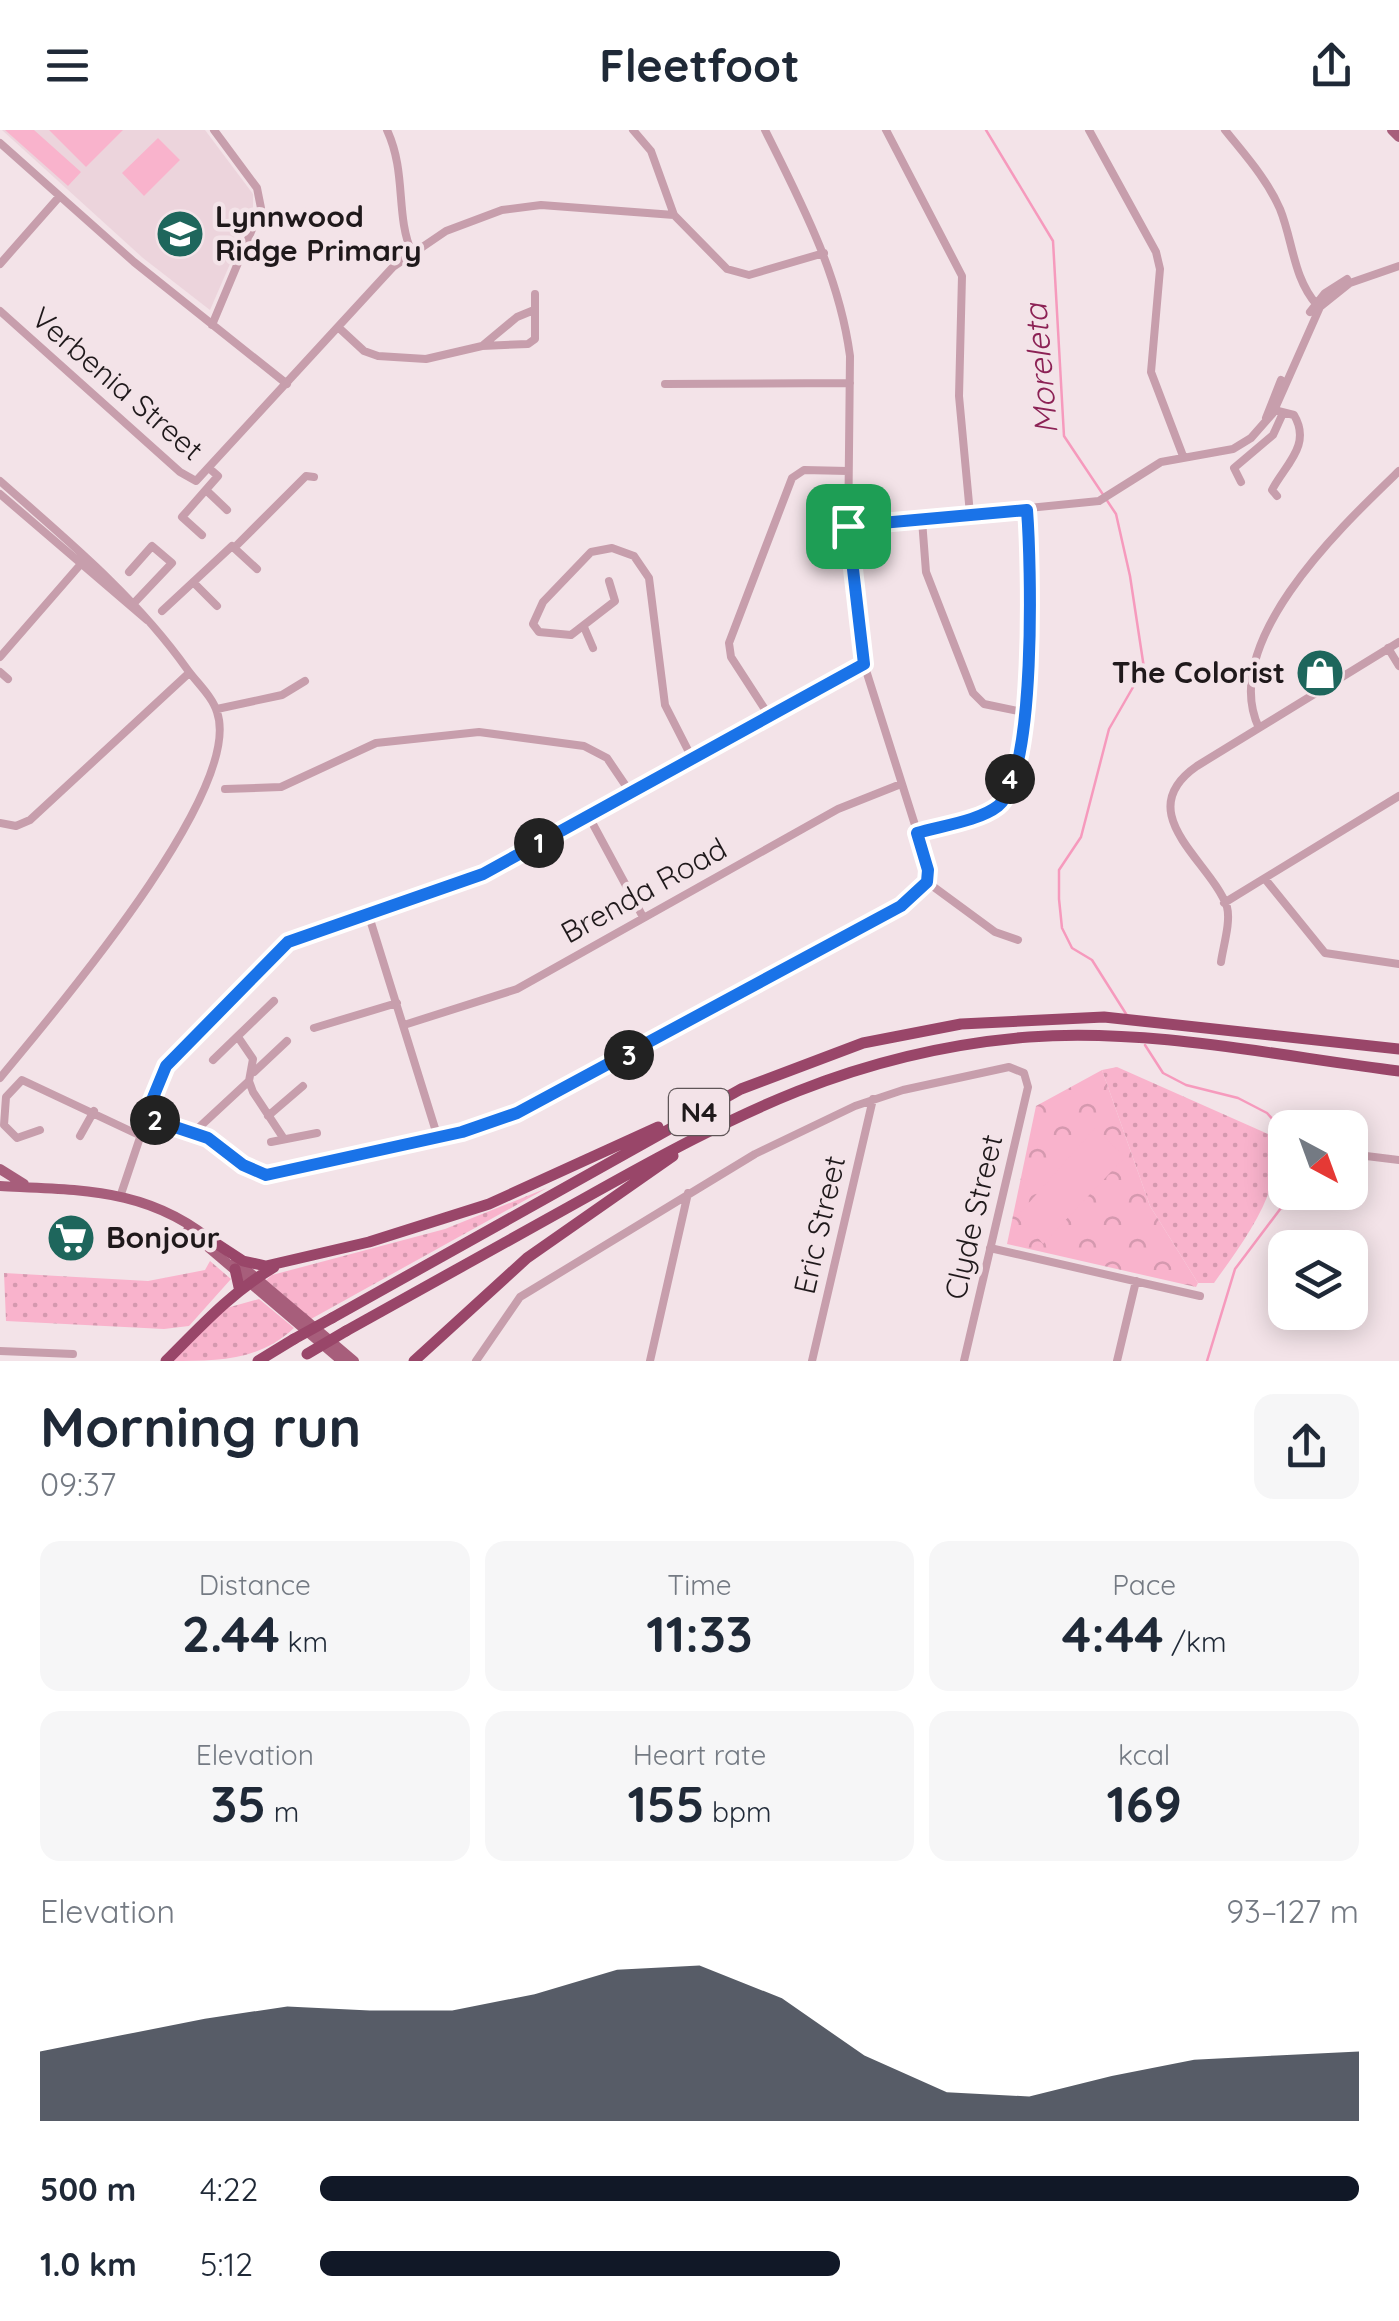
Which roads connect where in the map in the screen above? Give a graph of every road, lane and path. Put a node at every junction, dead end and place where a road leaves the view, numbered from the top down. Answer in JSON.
{"nodes":[{"id":1,"x":214,"y":130,"type":"edge"},
{"id":2,"x":387,"y":130,"type":"edge"},
{"id":3,"x":633,"y":130,"type":"edge"},
{"id":4,"x":765,"y":130,"type":"edge"},
{"id":5,"x":886,"y":130,"type":"edge"},
{"id":6,"x":1088,"y":130,"type":"edge"},
{"id":7,"x":1225,"y":130,"type":"edge"},
{"id":8,"x":1392,"y":130,"type":"edge"},
{"id":9,"x":1399,"y":137,"type":"edge"},
{"id":10,"x":0,"y":143,"type":"edge"},
{"id":11,"x":59,"y":197,"type":"junction"},
{"id":12,"x":674,"y":214,"type":"junction"},
{"id":13,"x":412,"y":252,"type":"junction"},
{"id":14,"x":824,"y":253,"type":"junction"},
{"id":15,"x":0,"y":264,"type":"edge"},
{"id":16,"x":1399,"y":264,"type":"edge"},
{"id":17,"x":535,"y":294,"type":"dead end"},
{"id":18,"x":1318,"y":305,"type":"junction"},
{"id":19,"x":534,"y":310,"type":"junction"},
{"id":20,"x":0,"y":312,"type":"edge"},
{"id":21,"x":212,"y":324,"type":"junction"},
{"id":22,"x":338,"y":326,"type":"junction"},
{"id":23,"x":482,"y":346,"type":"junction"},
{"id":24,"x":287,"y":384,"type":"junction"},
{"id":25,"x":664,"y":384,"type":"dead end"},
{"id":26,"x":850,"y":384,"type":"junction"},
{"id":27,"x":1279,"y":411,"type":"junction"},
{"id":28,"x":1263,"y":426,"type":"junction"},
{"id":29,"x":1241,"y":445,"type":"junction"},
{"id":30,"x":1182,"y":456,"type":"junction"},
{"id":31,"x":1248,"y":458,"type":"junction"},
{"id":32,"x":1399,"y":470,"type":"edge"},
{"id":33,"x":848,"y":471,"type":"junction"},
{"id":34,"x":208,"y":472,"type":"junction"},
{"id":35,"x":314,"y":477,"type":"dead end"},
{"id":36,"x":0,"y":480,"type":"edge"},
{"id":37,"x":1241,"y":482,"type":"dead end"},
{"id":38,"x":206,"y":490,"type":"junction"},
{"id":39,"x":0,"y":494,"type":"edge"},
{"id":40,"x":1278,"y":496,"type":"dead end"},
{"id":41,"x":227,"y":510,"type":"dead end"},
{"id":42,"x":1027,"y":510,"type":"junction"},
{"id":43,"x":970,"y":514,"type":"junction"},
{"id":44,"x":922,"y":520,"type":"junction"},
{"id":45,"x":848,"y":526,"type":"junction"},
{"id":46,"x":202,"y":535,"type":"dead end"},
{"id":47,"x":236,"y":546,"type":"junction"},
{"id":48,"x":83,"y":562,"type":"junction"},
{"id":49,"x":257,"y":569,"type":"dead end"},
{"id":50,"x":129,"y":572,"type":"dead end"},
{"id":51,"x":609,"y":581,"type":"dead end"},
{"id":52,"x":193,"y":582,"type":"junction"},
{"id":53,"x":136,"y":602,"type":"junction"},
{"id":54,"x":216,"y":606,"type":"dead end"},
{"id":55,"x":162,"y":611,"type":"dead end"},
{"id":56,"x":151,"y":623,"type":"junction"},
{"id":57,"x":584,"y":628,"type":"junction"},
{"id":58,"x":1399,"y":642,"type":"edge"},
{"id":59,"x":593,"y":648,"type":"dead end"},
{"id":60,"x":1388,"y":648,"type":"junction"},
{"id":61,"x":0,"y":658,"type":"edge"},
{"id":62,"x":864,"y":664,"type":"junction"},
{"id":63,"x":1399,"y":666,"type":"edge"},
{"id":64,"x":0,"y":672,"type":"edge"},
{"id":65,"x":190,"y":673,"type":"junction"},
{"id":66,"x":8,"y":680,"type":"dead end"},
{"id":67,"x":305,"y":681,"type":"dead end"},
{"id":68,"x":217,"y":709,"type":"junction"},
{"id":69,"x":1024,"y":712,"type":"junction"},
{"id":70,"x":768,"y":714,"type":"junction"},
{"id":71,"x":1259,"y":728,"type":"junction"},
{"id":72,"x":692,"y":758,"type":"junction"},
{"id":73,"x":901,"y":784,"type":"junction"},
{"id":74,"x":225,"y":789,"type":"dead end"},
{"id":75,"x":630,"y":792,"type":"junction"},
{"id":76,"x":1399,"y":796,"type":"edge"},
{"id":77,"x":588,"y":815,"type":"junction"},
{"id":78,"x":0,"y":823,"type":"edge"},
{"id":79,"x":917,"y":833,"type":"junction"},
{"id":80,"x":1265,"y":878,"type":"junction"},
{"id":81,"x":927,"y":882,"type":"junction"},
{"id":82,"x":1224,"y":904,"type":"junction"},
{"id":83,"x":368,"y":913,"type":"junction"},
{"id":84,"x":643,"y":917,"type":"junction"},
{"id":85,"x":1018,"y":940,"type":"dead end"},
{"id":86,"x":1221,"y":962,"type":"dead end"},
{"id":87,"x":1399,"y":964,"type":"edge"},
{"id":88,"x":274,"y":1001,"type":"dead end"},
{"id":89,"x":397,"y":1003,"type":"junction"},
{"id":90,"x":404,"y":1025,"type":"junction"},
{"id":91,"x":314,"y":1028,"type":"dead end"},
{"id":92,"x":238,"y":1036,"type":"junction"},
{"id":93,"x":287,"y":1042,"type":"dead end"},
{"id":94,"x":1397,"y":1049,"type":"edge"},
{"id":95,"x":213,"y":1060,"type":"dead end"},
{"id":96,"x":1399,"y":1072,"type":"edge"},
{"id":97,"x":252,"y":1076,"type":"junction"},
{"id":98,"x":0,"y":1078,"type":"edge"},
{"id":99,"x":302,"y":1086,"type":"dead end"},
{"id":100,"x":741,"y":1089,"type":"junction"},
{"id":101,"x":873,"y":1099,"type":"junction"},
{"id":102,"x":94,"y":1110,"type":"junction"},
{"id":103,"x":268,"y":1116,"type":"junction"},
{"id":104,"x":145,"y":1117,"type":"junction"},
{"id":105,"x":711,"y":1128,"type":"junction"},
{"id":106,"x":40,"y":1130,"type":"dead end"},
{"id":107,"x":194,"y":1132,"type":"junction"},
{"id":108,"x":317,"y":1132,"type":"dead end"},
{"id":109,"x":139,"y":1135,"type":"junction"},
{"id":110,"x":80,"y":1136,"type":"dead end"},
{"id":111,"x":438,"y":1138,"type":"junction"},
{"id":112,"x":284,"y":1140,"type":"junction"},
{"id":113,"x":271,"y":1142,"type":"dead end"},
{"id":114,"x":1368,"y":1156,"type":"edge"},
{"id":115,"x":1399,"y":1160,"type":"edge"},
{"id":116,"x":0,"y":1168,"type":"edge"},
{"id":117,"x":0,"y":1186,"type":"edge"},
{"id":118,"x":36,"y":1188,"type":"junction"},
{"id":119,"x":688,"y":1193,"type":"junction"},
{"id":120,"x":121,"y":1194,"type":"junction"},
{"id":121,"x":173,"y":1216,"type":"junction"},
{"id":122,"x":214,"y":1242,"type":"junction"},
{"id":123,"x":990,"y":1248,"type":"junction"},
{"id":124,"x":283,"y":1263,"type":"junction"},
{"id":125,"x":235,"y":1269,"type":"joint"},
{"id":126,"x":1136,"y":1280,"type":"junction"},
{"id":127,"x":249,"y":1283,"type":"junction"},
{"id":128,"x":266,"y":1296,"type":"joint"},
{"id":129,"x":1200,"y":1296,"type":"dead end"},
{"id":130,"x":0,"y":1350,"type":"edge"},
{"id":131,"x":73,"y":1354,"type":"dead end"},
{"id":132,"x":166,"y":1361,"type":"edge"},
{"id":133,"x":258,"y":1361,"type":"edge"},
{"id":134,"x":295,"y":1361,"type":"edge"},
{"id":135,"x":342,"y":1361,"type":"edge"},
{"id":136,"x":354,"y":1361,"type":"edge"},
{"id":137,"x":414,"y":1361,"type":"edge"},
{"id":138,"x":476,"y":1361,"type":"edge"},
{"id":139,"x":650,"y":1361,"type":"edge"},
{"id":140,"x":812,"y":1361,"type":"edge"},
{"id":141,"x":964,"y":1361,"type":"edge"},
{"id":142,"x":1117,"y":1361,"type":"edge"}],
"edges":[{"from":1,"to":21,"type":"street"},
{"from":2,"to":13,"type":"street"},
{"from":3,"to":12,"type":"street"},
{"from":4,"to":14,"type":"street"},
{"from":5,"to":43,"type":"street"},
{"from":6,"to":30,"type":"street"},
{"from":7,"to":18,"type":"street"},
{"from":8,"to":9,"type":"main road"},
{"from":10,"to":11,"type":"street"},
{"from":11,"to":15,"type":"street"},
{"from":11,"to":21,"type":"street"},
{"from":12,"to":13,"type":"street"},
{"from":12,"to":14,"type":"street"},
{"from":13,"to":22,"type":"street"},
{"from":14,"to":26,"type":"street"},
{"from":16,"to":18,"type":"street"},
{"from":17,"to":19,"type":"street"},
{"from":18,"to":27,"type":"street"},
{"from":18,"to":28,"type":"street"},
{"from":19,"to":23,"type":"street"},
{"from":19,"to":23,"type":"street"},
{"from":20,"to":34,"type":"street","name":"Verbenia Street"},
{"from":21,"to":24,"type":"street"},
{"from":22,"to":23,"type":"street"},
{"from":22,"to":24,"type":"street"},
{"from":24,"to":34,"type":"street"},
{"from":25,"to":26,"type":"street"},
{"from":26,"to":33,"type":"street"},
{"from":27,"to":28,"type":"street"},
{"from":27,"to":31,"type":"street"},
{"from":27,"to":40,"type":"street"},
{"from":28,"to":29,"type":"street"},
{"from":29,"to":30,"type":"street"},
{"from":29,"to":31,"type":"street"},
{"from":30,"to":42,"type":"street"},
{"from":31,"to":37,"type":"street"},
{"from":32,"to":71,"type":"street"},
{"from":33,"to":45,"type":"street"},
{"from":33,"to":70,"type":"street"},
{"from":34,"to":38,"type":"street"},
{"from":35,"to":47,"type":"street"},
{"from":36,"to":48,"type":"street"},
{"from":38,"to":41,"type":"street"},
{"from":38,"to":46,"type":"street"},
{"from":39,"to":48,"type":"street"},
{"from":42,"to":43,"type":"street"},
{"from":42,"to":69,"type":"street"},
{"from":43,"to":44,"type":"street"},
{"from":44,"to":45,"type":"street"},
{"from":44,"to":69,"type":"street"},
{"from":45,"to":62,"type":"street"},
{"from":47,"to":49,"type":"street"},
{"from":47,"to":52,"type":"street"},
{"from":48,"to":53,"type":"street"},
{"from":48,"to":56,"type":"street"},
{"from":48,"to":61,"type":"street"},
{"from":50,"to":53,"type":"street"},
{"from":51,"to":57,"type":"street"},
{"from":52,"to":54,"type":"street"},
{"from":52,"to":55,"type":"street"},
{"from":53,"to":56,"type":"street"},
{"from":56,"to":65,"type":"street"},
{"from":57,"to":59,"type":"street"},
{"from":57,"to":72,"type":"street"},
{"from":58,"to":60,"type":"street"},
{"from":60,"to":63,"type":"street"},
{"from":60,"to":71,"type":"street"},
{"from":62,"to":70,"type":"street"},
{"from":62,"to":73,"type":"street"},
{"from":64,"to":66,"type":"street"},
{"from":65,"to":68,"type":"street"},
{"from":65,"to":78,"type":"street"},
{"from":67,"to":68,"type":"street"},
{"from":68,"to":98,"type":"street"},
{"from":69,"to":79,"type":"street"},
{"from":70,"to":72,"type":"street"},
{"from":71,"to":82,"type":"street"},
{"from":72,"to":75,"type":"street"},
{"from":73,"to":79,"type":"street"},
{"from":73,"to":84,"type":"street","name":"Brenda Road"},
{"from":74,"to":75,"type":"street"},
{"from":75,"to":77,"type":"street"},
{"from":76,"to":80,"type":"street"},
{"from":77,"to":83,"type":"street"},
{"from":77,"to":84,"type":"street"},
{"from":79,"to":81,"type":"street"},
{"from":80,"to":82,"type":"street"},
{"from":80,"to":87,"type":"street"},
{"from":81,"to":85,"type":"street"},
{"from":81,"to":111,"type":"street"},
{"from":82,"to":86,"type":"street"},
{"from":83,"to":89,"type":"street"},
{"from":83,"to":104,"type":"street"},
{"from":84,"to":90,"type":"street","name":"Brenda Road"},
{"from":88,"to":92,"type":"street"},
{"from":89,"to":90,"type":"street"},
{"from":89,"to":91,"type":"street"},
{"from":90,"to":111,"type":"street"},
{"from":92,"to":95,"type":"street"},
{"from":92,"to":97,"type":"street"},
{"from":93,"to":97,"type":"street"},
{"from":94,"to":100,"type":"highway","number":"N4"},
{"from":96,"to":105,"type":"highway","number":"N4"},
{"from":97,"to":103,"type":"street"},
{"from":97,"to":107,"type":"street"},
{"from":99,"to":103,"type":"street"},
{"from":100,"to":124,"type":"highway"},
{"from":100,"to":133,"type":"highway","number":"N4","bridge":true},
{"from":101,"to":119,"type":"street"},
{"from":101,"to":123,"type":"street","name":"Clyde Street"},
{"from":101,"to":140,"type":"street","name":"Eric Street"},
{"from":102,"to":106,"type":"street"},
{"from":102,"to":109,"type":"street"},
{"from":102,"to":110,"type":"street"},
{"from":103,"to":112,"type":"street"},
{"from":104,"to":107,"type":"street"},
{"from":104,"to":109,"type":"street"},
{"from":105,"to":134,"type":"highway","number":"N4","bridge":true},
{"from":105,"to":137,"type":"highway"},
{"from":107,"to":111,"type":"street"},
{"from":108,"to":112,"type":"street"},
{"from":109,"to":120,"type":"street"},
{"from":112,"to":113,"type":"street"},
{"from":114,"to":115,"type":"street"},
{"from":116,"to":118,"type":"main road"},
{"from":117,"to":118,"type":"main road"},
{"from":118,"to":120,"type":"main road"},
{"from":119,"to":138,"type":"street"},
{"from":119,"to":139,"type":"street"},
{"from":120,"to":121,"type":"main road"},
{"from":121,"to":122,"type":"main road"},
{"from":121,"to":125,"type":"main road"},
{"from":122,"to":124,"type":"highway"},
{"from":122,"to":127,"type":"main road"},
{"from":123,"to":126,"type":"street"},
{"from":123,"to":141,"type":"street","name":"Clyde Street"},
{"from":124,"to":127,"type":"highway"},
{"from":125,"to":127,"type":"highway"},
{"from":126,"to":129,"type":"street"},
{"from":126,"to":142,"type":"street"},
{"from":127,"to":128,"type":"highway"},
{"from":127,"to":132,"type":"highway"},
{"from":127,"to":136,"type":"main road"},
{"from":128,"to":135,"type":"main road"},
{"from":130,"to":131,"type":"street"}]}
